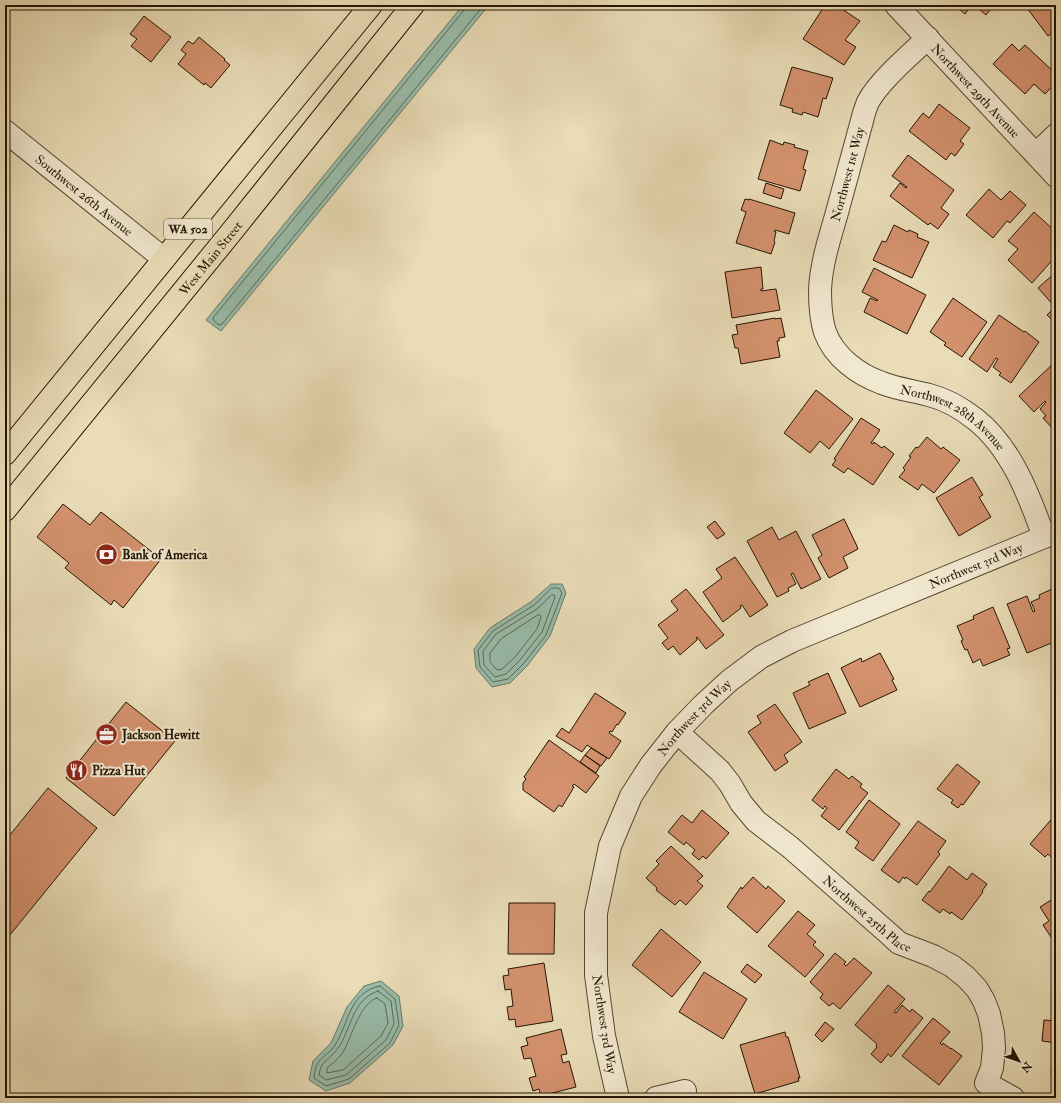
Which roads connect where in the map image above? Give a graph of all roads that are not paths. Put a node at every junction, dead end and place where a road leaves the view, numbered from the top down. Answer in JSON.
{"nodes":[{"id":1,"x":371,"y":5,"type":"edge"},
{"id":2,"x":413,"y":5,"type":"edge"},
{"id":3,"x":896,"y":5,"type":"edge"},
{"id":4,"x":928,"y":38,"type":"junction"},
{"id":5,"x":5,"y":131,"type":"edge"},
{"id":6,"x":1056,"y":135,"type":"edge"},
{"id":7,"x":1036,"y":154,"type":"junction"},
{"id":8,"x":1056,"y":176,"type":"edge"},
{"id":9,"x":164,"y":259,"type":"junction"},
{"id":10,"x":825,"y":332,"type":"joint"},
{"id":11,"x":5,"y":454,"type":"edge"},
{"id":12,"x":5,"y":510,"type":"edge"},
{"id":13,"x":1050,"y":535,"type":"edge"},
{"id":14,"x":677,"y":732,"type":"junction"},
{"id":15,"x":685,"y":1091,"type":"dead end"},
{"id":16,"x":982,"y":1091,"type":"edge"},
{"id":17,"x":618,"y":1098,"type":"edge"},
{"id":18,"x":656,"y":1098,"type":"edge"},
{"id":19,"x":1013,"y":1098,"type":"edge"}],
"edges":[{"from":1,"to":9,"type":"highway","number":"WA 502"},
{"from":2,"to":12,"type":"highway","name":"West Main Street","number":"WA 502"},
{"from":3,"to":4,"type":"street","name":"Northwest 29th Avenue"},
{"from":4,"to":7,"type":"street","name":"Northwest 29th Avenue"},
{"from":4,"to":10,"type":"street","name":"Northwest 1st Way"},
{"from":5,"to":9,"type":"street","name":"Southwest 26th Avenue"},
{"from":6,"to":7,"type":"street"},
{"from":7,"to":8,"type":"street","name":"Northwest 29th Avenue"},
{"from":9,"to":11,"type":"highway","number":"WA 502"},
{"from":10,"to":13,"type":"street","name":"Northwest 28th Avenue"},
{"from":13,"to":14,"type":"street","name":"Northwest 3rd Way"},
{"from":14,"to":16,"type":"street","name":"Northwest 25th Place"},
{"from":14,"to":17,"type":"street","name":"Northwest 3rd Way"},
{"from":15,"to":18,"type":"street"},
{"from":16,"to":19,"type":"street","name":"Northwest 25th Place"}]}
